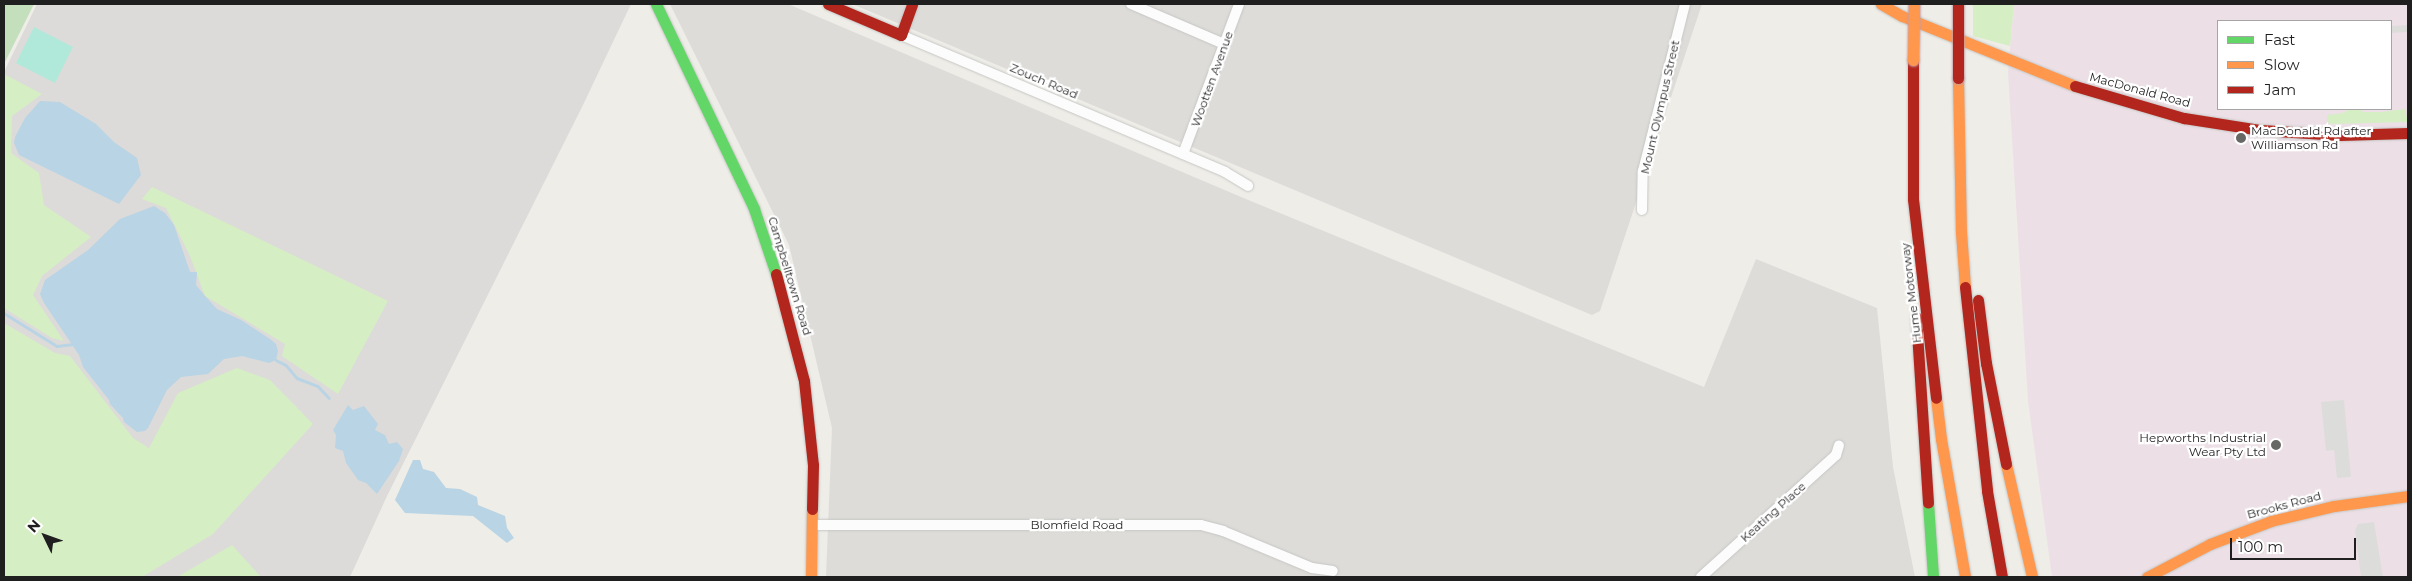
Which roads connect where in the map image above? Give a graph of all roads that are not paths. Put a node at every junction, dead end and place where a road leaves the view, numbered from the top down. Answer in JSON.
{"nodes":[{"id":1,"x":656,"y":4,"type":"edge"},
{"id":2,"x":828,"y":4,"type":"edge"},
{"id":3,"x":912,"y":4,"type":"edge"},
{"id":4,"x":1131,"y":4,"type":"edge"},
{"id":5,"x":1239,"y":4,"type":"edge"},
{"id":6,"x":1685,"y":4,"type":"edge"},
{"id":7,"x":1882,"y":4,"type":"edge"},
{"id":8,"x":1914,"y":4,"type":"edge"},
{"id":9,"x":1958,"y":4,"type":"edge"},
{"id":10,"x":901,"y":35,"type":"junction"},
{"id":11,"x":1224,"y":44,"type":"junction"},
{"id":12,"x":1958,"y":128,"type":"junction"},
{"id":13,"x":2408,"y":133,"type":"edge"},
{"id":14,"x":1183,"y":154,"type":"junction"},
{"id":15,"x":1248,"y":186,"type":"dead end"},
{"id":16,"x":1914,"y":199,"type":"junction"},
{"id":17,"x":1642,"y":210,"type":"dead end"},
{"id":18,"x":1839,"y":444,"type":"dead end"},
{"id":19,"x":2408,"y":496,"type":"edge"},
{"id":20,"x":814,"y":525,"type":"junction"},
{"id":21,"x":1333,"y":571,"type":"dead end"},
{"id":22,"x":811,"y":577,"type":"edge"},
{"id":23,"x":1701,"y":577,"type":"edge"},
{"id":24,"x":1933,"y":577,"type":"edge"},
{"id":25,"x":1965,"y":577,"type":"edge"},
{"id":26,"x":2002,"y":577,"type":"edge"},
{"id":27,"x":2032,"y":577,"type":"edge"},
{"id":28,"x":2148,"y":577,"type":"edge"}],
"edges":[{"from":1,"to":20,"type":"main road","name":"Campbelltown Road"},
{"from":2,"to":10,"type":"main road","name":"Zouch Road"},
{"from":3,"to":10,"type":"main road"},
{"from":4,"to":11,"type":"street"},
{"from":5,"to":11,"type":"street","name":"Wootten Avenue"},
{"from":6,"to":17,"type":"street","name":"Mount Olympus Street"},
{"from":7,"to":13,"type":"main road","name":"MacDonald Road"},
{"from":8,"to":16,"type":"main road","name":"Hume Motorway","bridge":true},
{"from":9,"to":12,"type":"main road","bridge":true},
{"from":10,"to":14,"type":"street","name":"Zouch Road"},
{"from":11,"to":14,"type":"street","name":"Wootten Avenue"},
{"from":12,"to":26,"type":"main road"},
{"from":12,"to":27,"type":"main road"},
{"from":14,"to":15,"type":"street","name":"Zouch Road"},
{"from":16,"to":24,"type":"main road"},
{"from":16,"to":25,"type":"main road","name":"Hume Motorway"},
{"from":18,"to":23,"type":"street","name":"Keating Place"},
{"from":19,"to":28,"type":"main road","name":"Brooks Road"},
{"from":20,"to":21,"type":"street","name":"Blomfield Road"},
{"from":20,"to":22,"type":"main road","name":"Campbelltown Road"}]}
